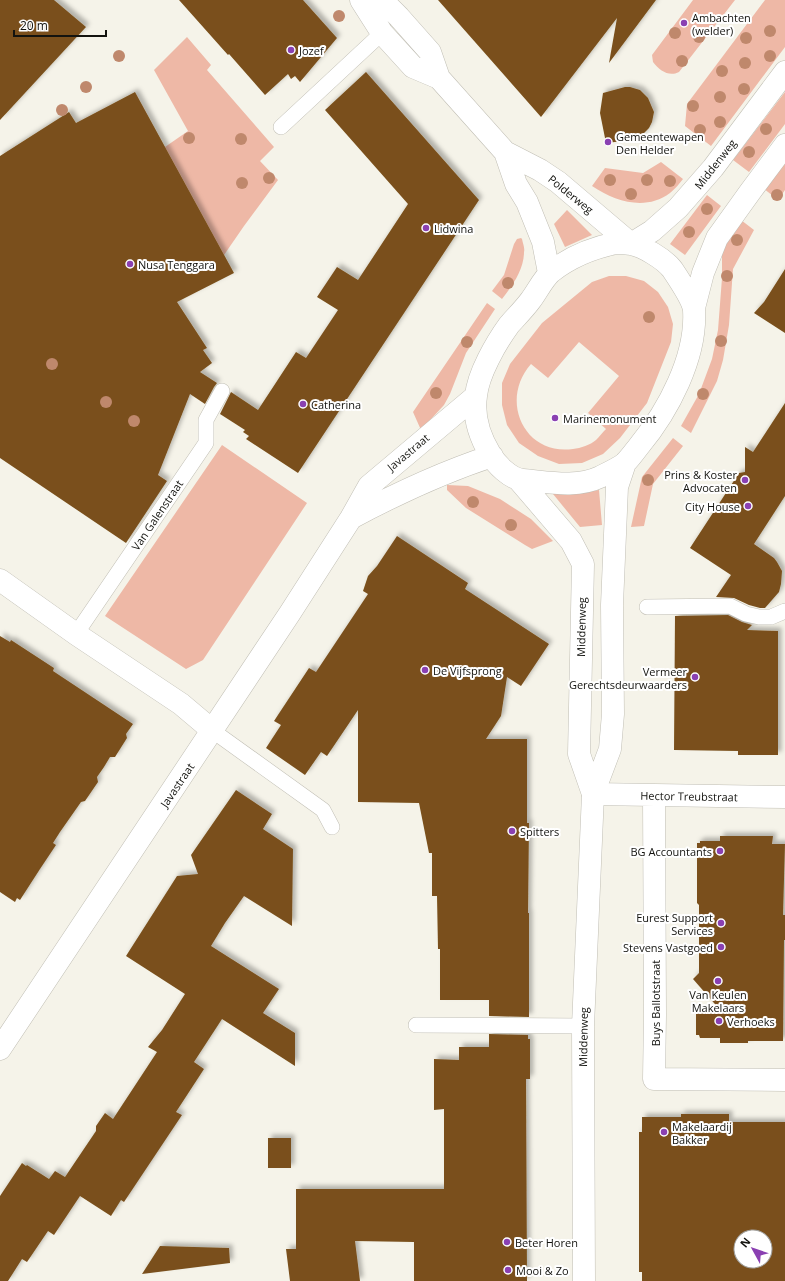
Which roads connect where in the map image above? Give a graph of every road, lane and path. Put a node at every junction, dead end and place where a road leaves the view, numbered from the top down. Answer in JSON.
{"nodes":[{"id":1,"x":361,"y":0,"type":"edge"},
{"id":2,"x":382,"y":0,"type":"edge"},
{"id":3,"x":382,"y":33,"type":"junction"},
{"id":4,"x":785,"y":72,"type":"edge"},
{"id":5,"x":439,"y":78,"type":"junction"},
{"id":6,"x":281,"y":127,"type":"dead end"},
{"id":7,"x":785,"y":145,"type":"edge"},
{"id":8,"x":505,"y":152,"type":"junction"},
{"id":9,"x":631,"y":244,"type":"junction"},
{"id":10,"x":549,"y":273,"type":"junction"},
{"id":11,"x":694,"y":308,"type":"junction"},
{"id":12,"x":222,"y":391,"type":"dead end"},
{"id":13,"x":476,"y":396,"type":"junction"},
{"id":14,"x":492,"y":456,"type":"junction"},
{"id":15,"x":625,"y":463,"type":"junction"},
{"id":16,"x":518,"y":479,"type":"junction"},
{"id":17,"x":351,"y":518,"type":"junction"},
{"id":18,"x":0,"y":580,"type":"edge"},
{"id":19,"x":647,"y":607,"type":"dead end"},
{"id":20,"x":785,"y":611,"type":"edge"},
{"id":21,"x":76,"y":634,"type":"junction"},
{"id":22,"x":213,"y":731,"type":"junction"},
{"id":23,"x":592,"y":794,"type":"junction"},
{"id":24,"x":654,"y":796,"type":"junction"},
{"id":25,"x":785,"y":797,"type":"edge"},
{"id":26,"x":332,"y":827,"type":"dead end"},
{"id":27,"x":416,"y":1025,"type":"dead end"},
{"id":28,"x":583,"y":1026,"type":"junction"},
{"id":29,"x":0,"y":1049,"type":"edge"},
{"id":30,"x":785,"y":1080,"type":"edge"},
{"id":31,"x":584,"y":1281,"type":"edge"}],
"edges":[{"from":1,"to":3,"type":"main road","name":"Polderweg"},
{"from":2,"to":5,"type":"main road","name":"Polderweg"},
{"from":3,"to":5,"type":"main road","name":"Polderweg"},
{"from":3,"to":6,"type":"lane"},
{"from":4,"to":9,"type":"main road","name":"Middenweg"},
{"from":5,"to":8,"type":"main road","name":"Polderweg"},
{"from":7,"to":11,"type":"main road"},
{"from":8,"to":9,"type":"main road","name":"Polderweg"},
{"from":8,"to":10,"type":"main road","name":"Polderweg"},
{"from":9,"to":10,"type":"main road"},
{"from":9,"to":11,"type":"main road"},
{"from":10,"to":13,"type":"main road"},
{"from":11,"to":15,"type":"main road"},
{"from":12,"to":21,"type":"lane","name":"Van Galenstraat"},
{"from":13,"to":14,"type":"main road","name":"Middenweg"},
{"from":13,"to":17,"type":"main road","name":"Javastraat"},
{"from":14,"to":16,"type":"main road","name":"Middenweg"},
{"from":14,"to":17,"type":"main road","name":"Javastraat"},
{"from":15,"to":16,"type":"main road"},
{"from":15,"to":23,"type":"main road","name":"Middenweg"},
{"from":16,"to":23,"type":"main road","name":"Middenweg"},
{"from":17,"to":22,"type":"main road","name":"Javastraat"},
{"from":18,"to":21,"type":"main road"},
{"from":19,"to":20,"type":"lane"},
{"from":21,"to":22,"type":"main road"},
{"from":22,"to":26,"type":"lane"},
{"from":22,"to":29,"type":"main road","name":"Javastraat"},
{"from":23,"to":24,"type":"main road","name":"Hector Treubstraat"},
{"from":23,"to":28,"type":"main road","name":"Middenweg"},
{"from":24,"to":25,"type":"main road","name":"Hector Treubstraat"},
{"from":24,"to":30,"type":"main road","name":"Buys Ballotstraat"},
{"from":27,"to":28,"type":"lane"},
{"from":28,"to":31,"type":"main road","name":"Middenweg"}]}
